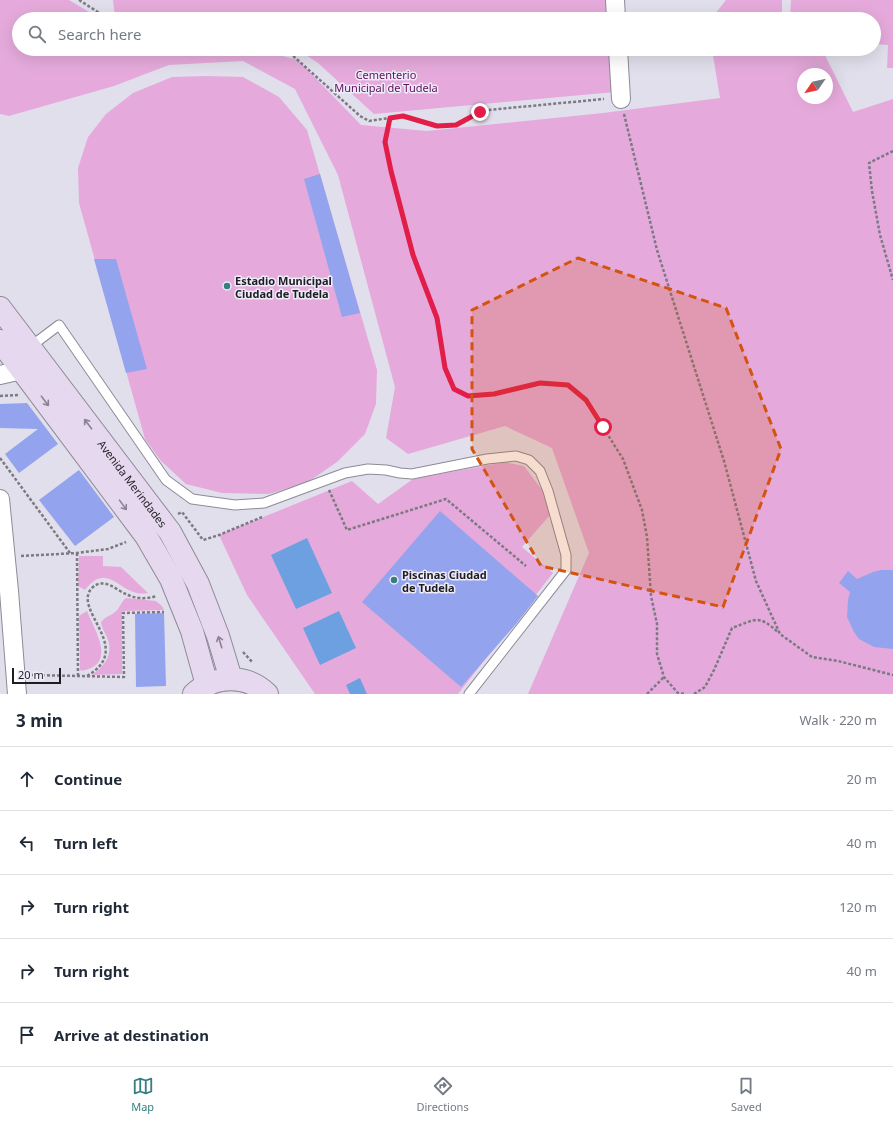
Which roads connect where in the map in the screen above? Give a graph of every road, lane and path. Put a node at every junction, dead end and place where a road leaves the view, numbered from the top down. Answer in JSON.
{"nodes":[{"id":1,"x":79,"y":0,"type":"edge"},
{"id":2,"x":615,"y":0,"type":"edge"},
{"id":3,"x":98,"y":12,"type":"edge"},
{"id":4,"x":616,"y":12,"type":"edge"},
{"id":5,"x":293,"y":56,"type":"edge"},
{"id":6,"x":618,"y":56,"type":"edge"},
{"id":7,"x":620,"y":99,"type":"junction"},
{"id":8,"x":390,"y":118,"type":"junction"},
{"id":9,"x":893,"y":151,"type":"edge"},
{"id":10,"x":893,"y":280,"type":"edge"},
{"id":11,"x":0,"y":308,"type":"edge"},
{"id":12,"x":0,"y":341,"type":"edge"},
{"id":13,"x":30,"y":347,"type":"junction"},
{"id":14,"x":22,"y":370,"type":"junction"},
{"id":15,"x":0,"y":375,"type":"edge"},
{"id":16,"x":0,"y":458,"type":"edge"},
{"id":17,"x":327,"y":486,"type":"dead end"},
{"id":18,"x":0,"y":499,"type":"edge"},
{"id":19,"x":178,"y":514,"type":"dead end"},
{"id":20,"x":264,"y":516,"type":"dead end"},
{"id":21,"x":132,"y":540,"type":"dead end"},
{"id":22,"x":71,"y":553,"type":"junction"},
{"id":23,"x":77,"y":553,"type":"junction"},
{"id":24,"x":20,"y":556,"type":"dead end"},
{"id":25,"x":526,"y":566,"type":"dead end"},
{"id":26,"x":4,"y":591,"type":"edge"},
{"id":27,"x":162,"y":594,"type":"dead end"},
{"id":28,"x":170,"y":612,"type":"dead end"},
{"id":29,"x":780,"y":634,"type":"junction"},
{"id":30,"x":241,"y":646,"type":"dead end"},
{"id":31,"x":258,"y":666,"type":"dead end"},
{"id":32,"x":893,"y":674,"type":"edge"},
{"id":33,"x":26,"y":675,"type":"dead end"},
{"id":34,"x":78,"y":676,"type":"junction"},
{"id":35,"x":86,"y":676,"type":"junction"},
{"id":36,"x":664,"y":677,"type":"junction"},
{"id":37,"x":231,"y":679,"type":"junction"},
{"id":38,"x":201,"y":689,"type":"edge"},
{"id":39,"x":17,"y":694,"type":"edge"},
{"id":40,"x":266,"y":694,"type":"edge"},
{"id":41,"x":469,"y":694,"type":"edge"},
{"id":42,"x":647,"y":694,"type":"edge"},
{"id":43,"x":685,"y":694,"type":"edge"},
{"id":44,"x":694,"y":694,"type":"edge"}],
"edges":[{"from":1,"to":3,"type":"path"},
{"from":2,"to":4,"type":"street"},
{"from":5,"to":8,"type":"path"},
{"from":6,"to":7,"type":"street"},
{"from":7,"to":8,"type":"path"},
{"from":7,"to":29,"type":"path"},
{"from":8,"to":36,"type":"path"},
{"from":9,"to":10,"type":"path"},
{"from":11,"to":13,"type":"main road","name":"Avenida Merindades"},
{"from":12,"to":14,"type":"main road","name":"Avenida Merindades"},
{"from":37,"to":13,"type":"main road","name":"Avenida Merindades","one_way":true},
{"from":13,"to":41,"type":"lane"},
{"from":14,"to":15,"type":"street"},
{"from":14,"to":38,"type":"main road","name":"Avenida Merindades","one_way":true},
{"from":16,"to":22,"type":"path"},
{"from":17,"to":25,"type":"path"},
{"from":18,"to":26,"type":"street"},
{"from":19,"to":20,"type":"path"},
{"from":21,"to":23,"type":"path"},
{"from":22,"to":23,"type":"path"},
{"from":22,"to":24,"type":"path"},
{"from":23,"to":34,"type":"path"},
{"from":26,"to":39,"type":"street"},
{"from":27,"to":35,"type":"path"},
{"from":28,"to":35,"type":"path"},
{"from":29,"to":32,"type":"path"},
{"from":29,"to":44,"type":"path"},
{"from":30,"to":31,"type":"path"},
{"from":33,"to":34,"type":"path"},
{"from":34,"to":35,"type":"path"},
{"from":36,"to":42,"type":"path"},
{"from":36,"to":43,"type":"path"},
{"from":37,"to":38,"type":"main road"},
{"from":37,"to":40,"type":"main road"}]}
